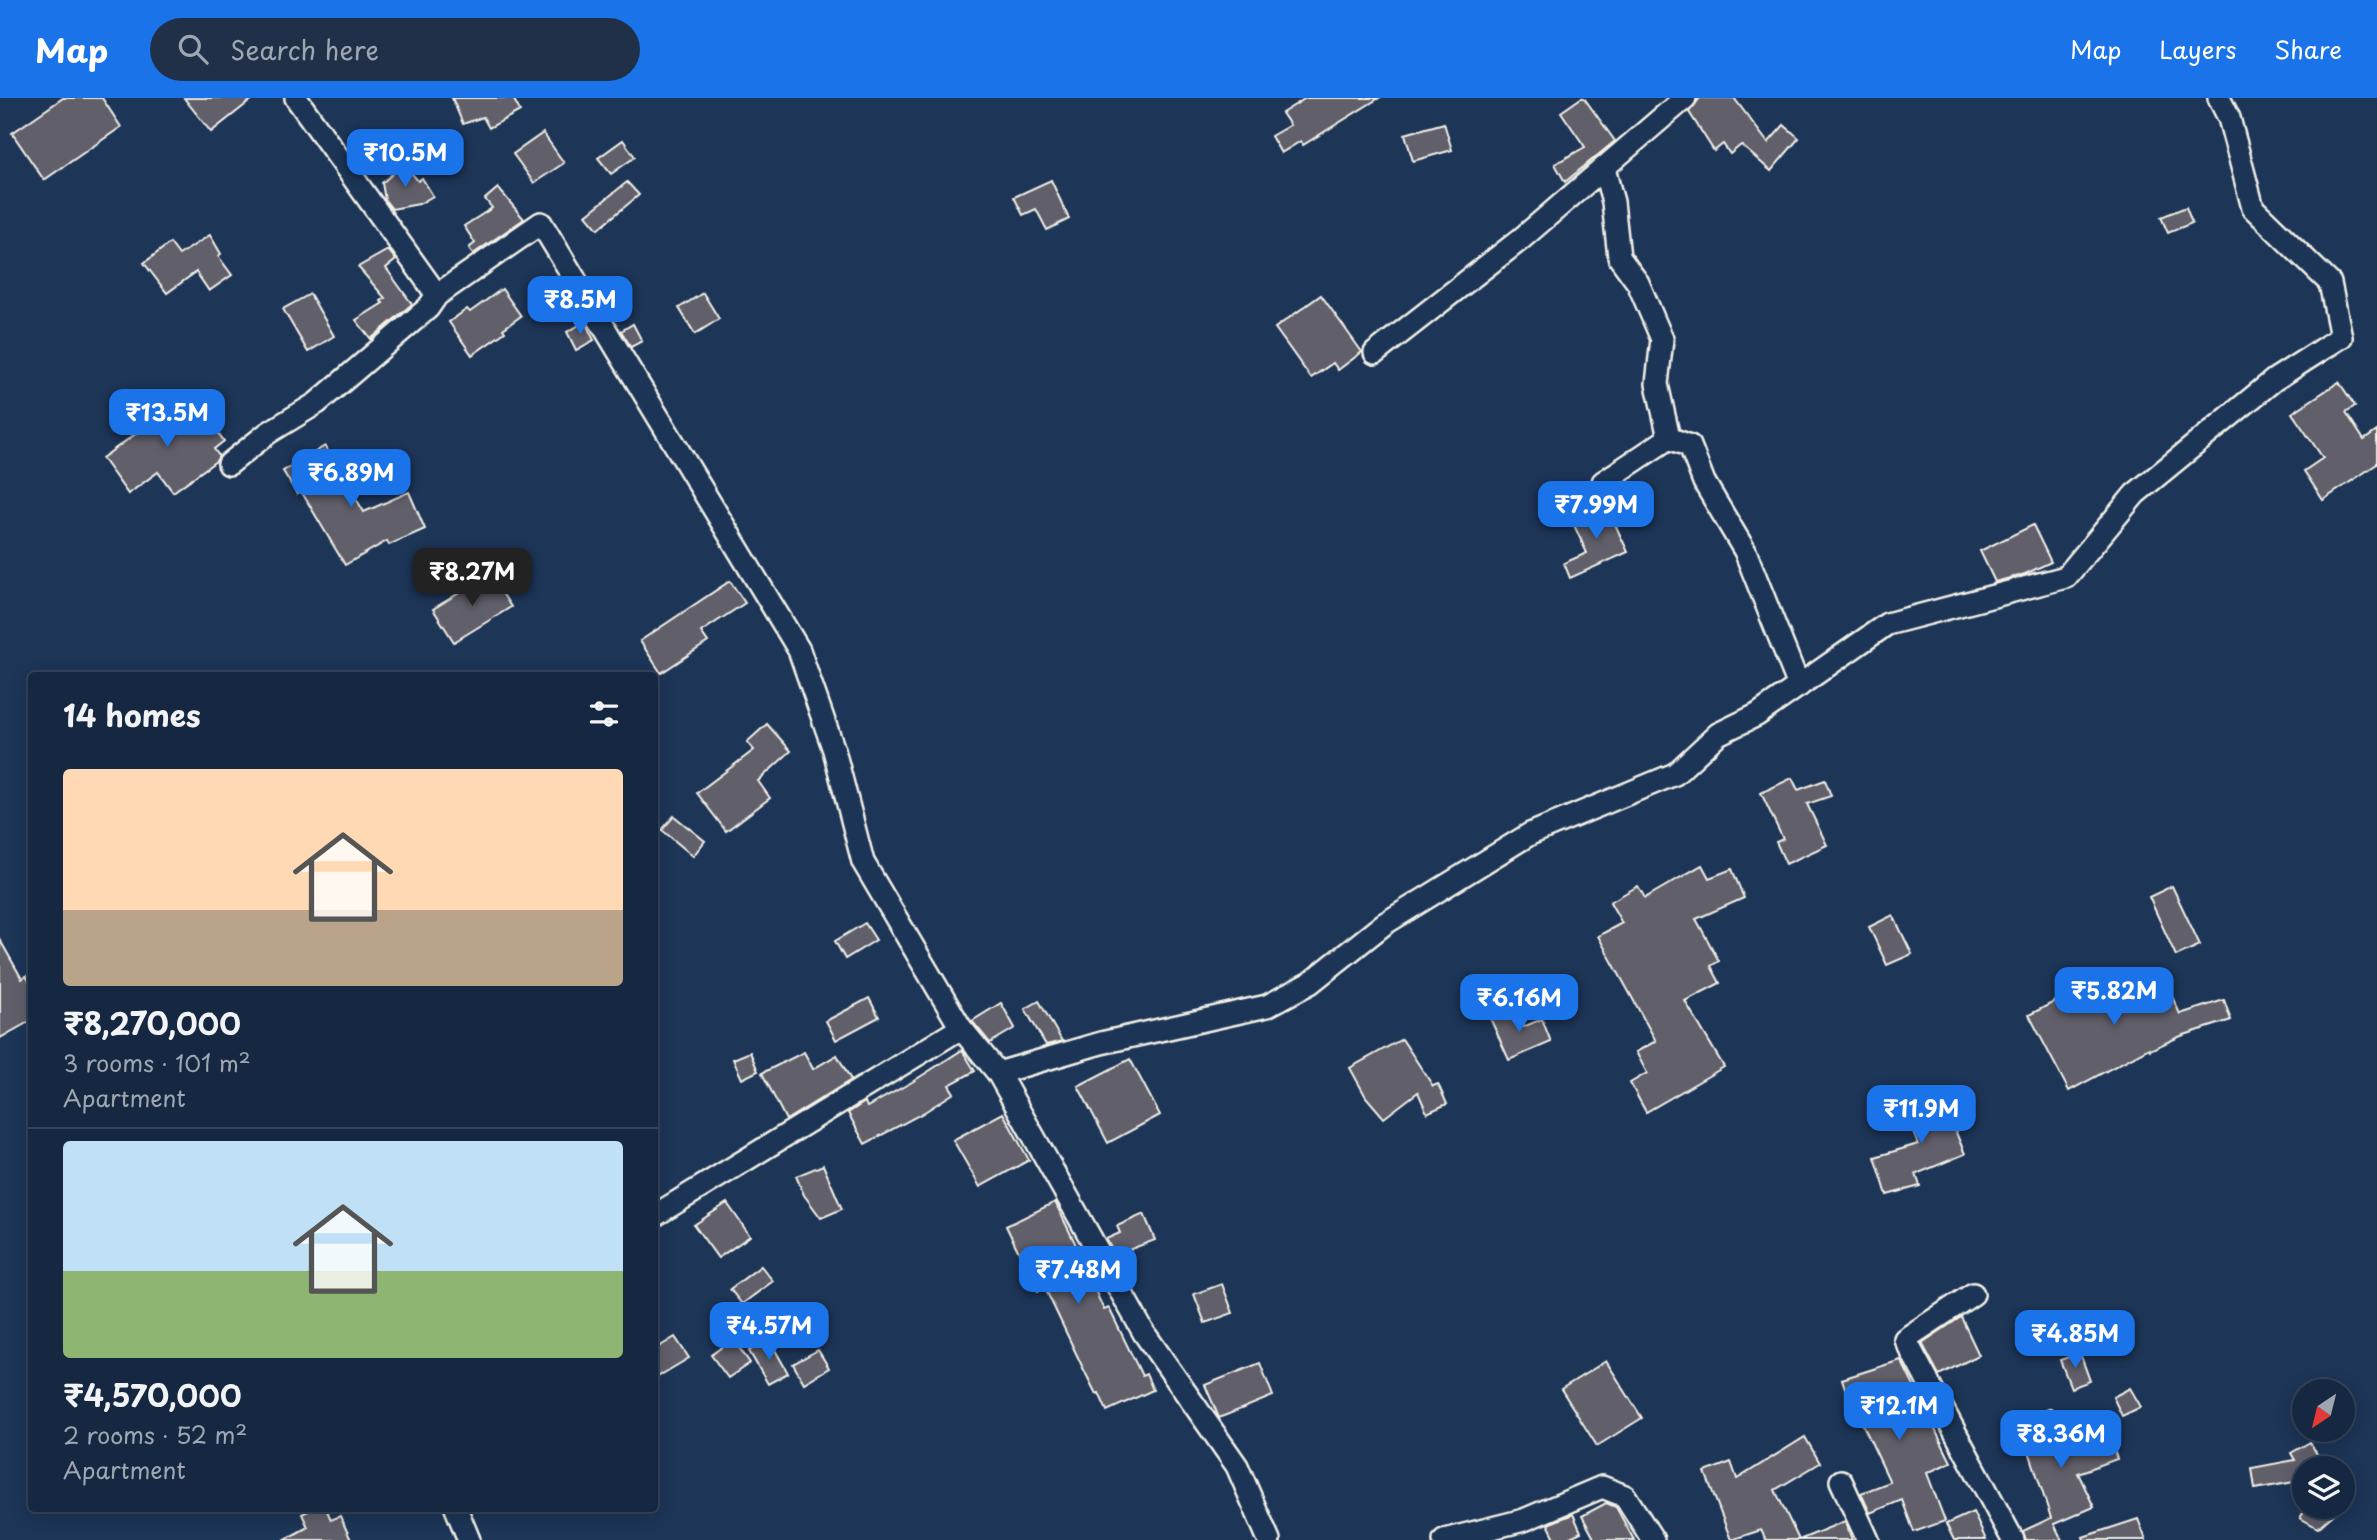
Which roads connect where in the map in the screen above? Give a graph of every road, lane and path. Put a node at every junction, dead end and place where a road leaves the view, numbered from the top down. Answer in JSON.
{"nodes":[{"id":1,"x":296,"y":98,"type":"edge"},
{"id":2,"x":1685,"y":98,"type":"edge"},
{"id":3,"x":2219,"y":98,"type":"edge"},
{"id":4,"x":1604,"y":169,"type":"junction"},
{"id":5,"x":438,"y":295,"type":"junction"},
{"id":6,"x":1375,"y":353,"type":"dead end"},
{"id":7,"x":1669,"y":438,"type":"junction"},
{"id":8,"x":229,"y":464,"type":"dead end"},
{"id":9,"x":1603,"y":482,"type":"dead end"},
{"id":10,"x":1799,"y":686,"type":"junction"},
{"id":11,"x":961,"y":1028,"type":"junction"},
{"id":12,"x":998,"y":1073,"type":"junction"},
{"id":13,"x":658,"y":1214,"type":"edge"},
{"id":14,"x":1973,"y":1294,"type":"dead end"},
{"id":15,"x":1840,"y":1481,"type":"dead end"},
{"id":16,"x":458,"y":1512,"type":"edge"},
{"id":17,"x":469,"y":1540,"type":"edge"},
{"id":18,"x":1269,"y":1540,"type":"edge"},
{"id":19,"x":1444,"y":1540,"type":"edge"},
{"id":20,"x":1653,"y":1540,"type":"edge"},
{"id":21,"x":1868,"y":1540,"type":"edge"},
{"id":22,"x":2013,"y":1540,"type":"edge"}],
"edges":[{"from":1,"to":5,"type":"street"},
{"from":2,"to":4,"type":"street"},
{"from":3,"to":10,"type":"street"},
{"from":4,"to":6,"type":"street"},
{"from":4,"to":7,"type":"street"},
{"from":5,"to":8,"type":"street"},
{"from":5,"to":11,"type":"street"},
{"from":7,"to":9,"type":"street"},
{"from":7,"to":10,"type":"street"},
{"from":10,"to":12,"type":"street"},
{"from":11,"to":12,"type":"street"},
{"from":11,"to":13,"type":"street"},
{"from":12,"to":18,"type":"street"},
{"from":14,"to":22,"type":"street"},
{"from":15,"to":21,"type":"street"},
{"from":16,"to":17,"type":"street"},
{"from":19,"to":20,"type":"street"}]}
